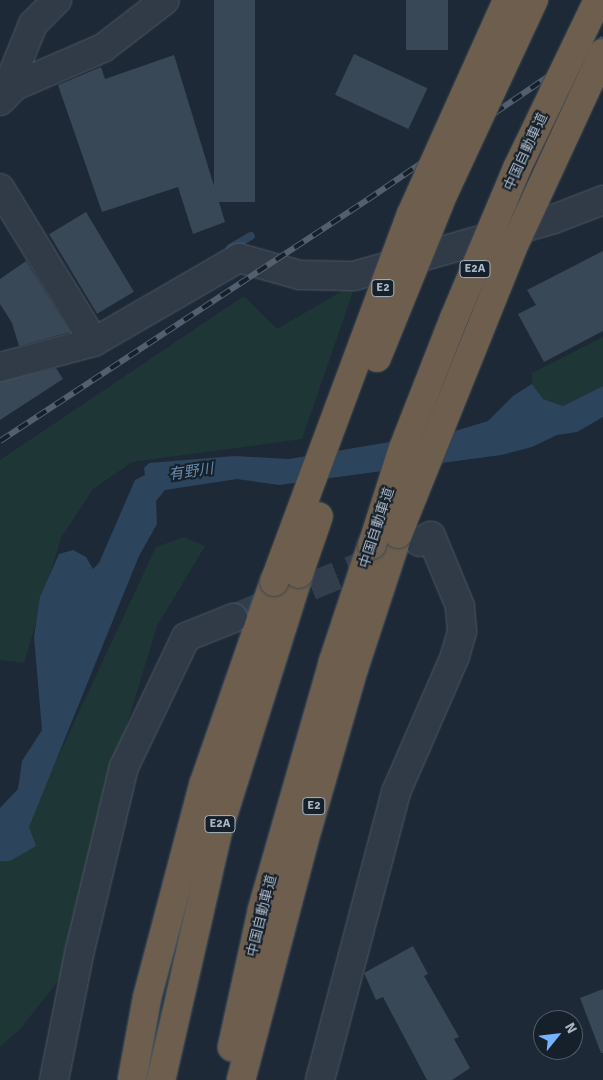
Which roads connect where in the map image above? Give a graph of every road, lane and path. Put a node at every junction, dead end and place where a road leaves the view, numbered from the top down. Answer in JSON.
{"nodes":[{"id":1,"x":57,"y":0,"type":"edge"},
{"id":2,"x":165,"y":0,"type":"edge"},
{"id":3,"x":507,"y":0,"type":"edge"},
{"id":4,"x":534,"y":0,"type":"edge"},
{"id":5,"x":598,"y":0,"type":"edge"},
{"id":6,"x":603,"y":53,"type":"edge"},
{"id":7,"x":2,"y":100,"type":"edge"},
{"id":8,"x":0,"y":188,"type":"edge"},
{"id":9,"x":603,"y":200,"type":"edge"},
{"id":10,"x":94,"y":342,"type":"junction"},
{"id":11,"x":0,"y":367,"type":"edge"},
{"id":12,"x":408,"y":538,"type":"junction"},
{"id":13,"x":287,"y":578,"type":"junction"},
{"id":14,"x":233,"y":618,"type":"tunnel mouth"},
{"id":15,"x":60,"y":1079,"type":"edge"},
{"id":16,"x":132,"y":1080,"type":"edge"},
{"id":17,"x":161,"y":1080,"type":"edge"},
{"id":18,"x":225,"y":1080,"type":"edge"},
{"id":19,"x":242,"y":1080,"type":"edge"},
{"id":20,"x":320,"y":1080,"type":"edge"}],
"edges":[{"from":1,"to":7,"type":"street"},
{"from":2,"to":7,"type":"street"},
{"from":3,"to":13,"type":"highway","number":"E2","bridge":true},
{"from":4,"to":13,"type":"highway","number":"E2A","bridge":true},
{"from":5,"to":18,"type":"highway","name":"中国自動車道","number":"E2A","bridge":true},
{"from":6,"to":12,"type":"highway","number":"E2","bridge":true},
{"from":8,"to":10,"type":"street"},
{"from":9,"to":10,"type":"street"},
{"from":10,"to":11,"type":"street"},
{"from":12,"to":19,"type":"highway","number":"E2"},
{"from":12,"to":20,"type":"street"},
{"from":13,"to":16,"type":"highway","number":"E2"},
{"from":13,"to":17,"type":"highway","number":"E2A"},
{"from":14,"to":15,"type":"street"}]}
